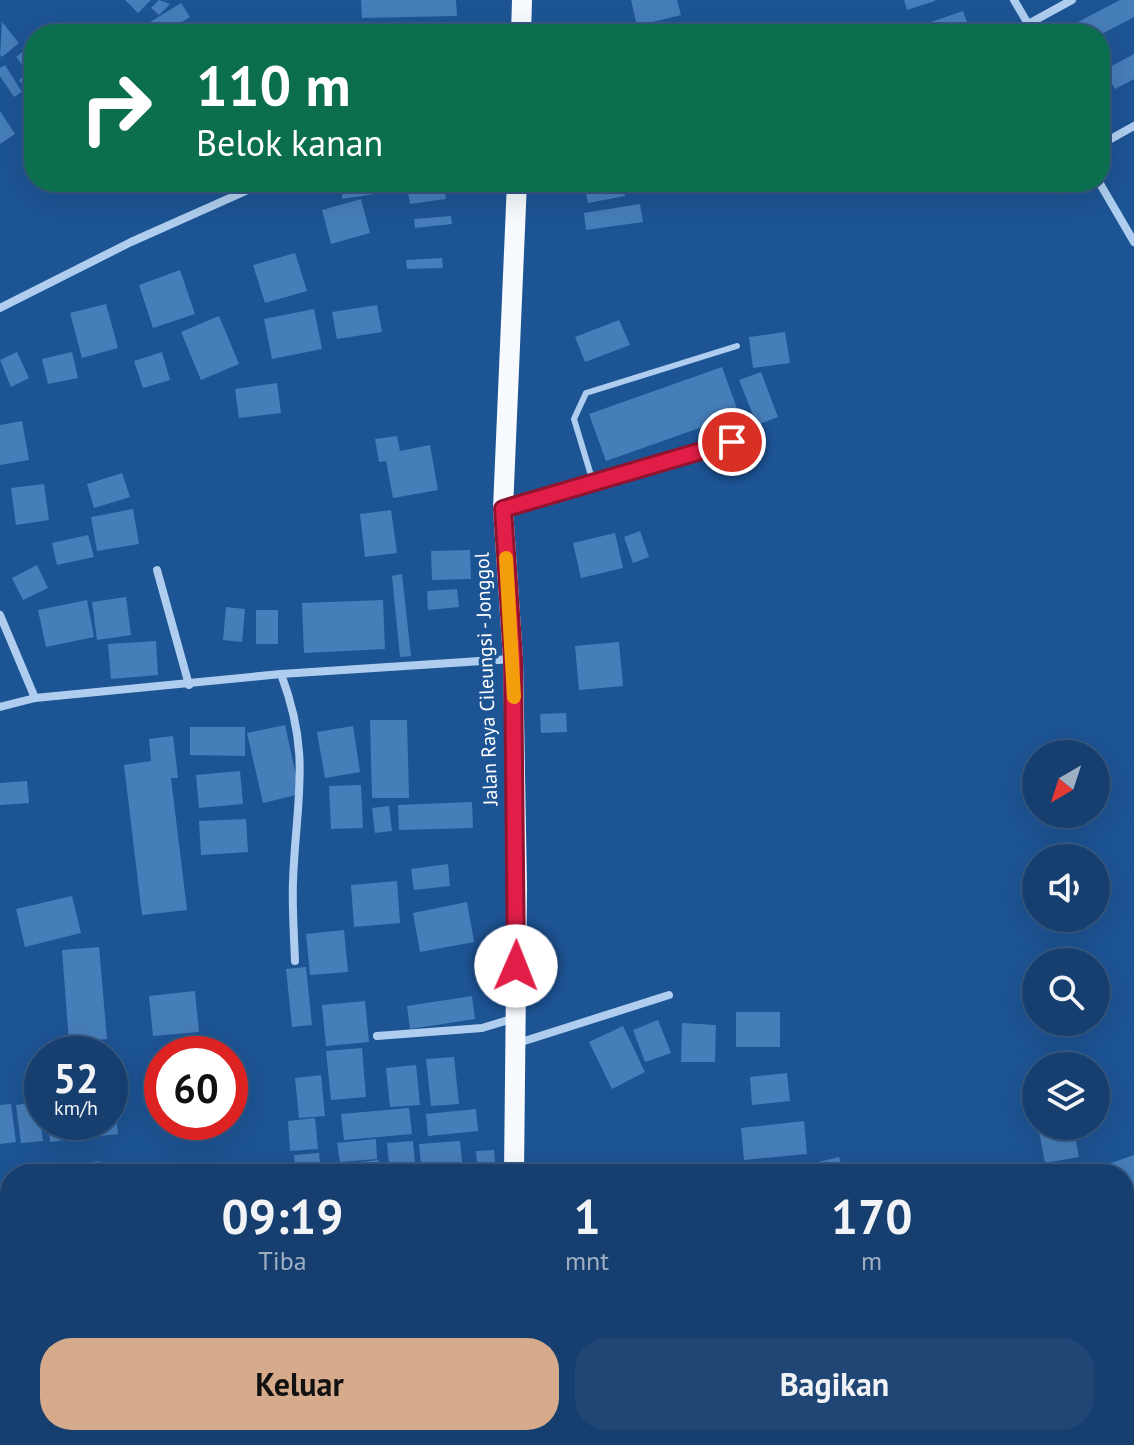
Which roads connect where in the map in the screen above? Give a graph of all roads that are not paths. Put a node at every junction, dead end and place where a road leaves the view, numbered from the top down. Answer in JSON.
{"nodes":[{"id":1,"x":522,"y":0,"type":"edge"},
{"id":2,"x":1014,"y":0,"type":"edge"},
{"id":3,"x":1072,"y":0,"type":"edge"},
{"id":4,"x":1030,"y":23,"type":"joint"},
{"id":5,"x":521,"y":24,"type":"edge"},
{"id":6,"x":1134,"y":126,"type":"edge"},
{"id":7,"x":1110,"y":139,"type":"edge"},
{"id":8,"x":244,"y":192,"type":"edge"},
{"id":9,"x":517,"y":192,"type":"edge"},
{"id":10,"x":1105,"y":192,"type":"edge"},
{"id":11,"x":1134,"y":242,"type":"edge"},
{"id":12,"x":0,"y":308,"type":"edge"},
{"id":13,"x":737,"y":346,"type":"dead end"},
{"id":14,"x":732,"y":442,"type":"dead end"},
{"id":15,"x":593,"y":482,"type":"junction"},
{"id":16,"x":503,"y":509,"type":"junction"},
{"id":17,"x":157,"y":570,"type":"dead end"},
{"id":18,"x":0,"y":615,"type":"edge"},
{"id":19,"x":513,"y":659,"type":"junction"},
{"id":20,"x":281,"y":674,"type":"junction"},
{"id":21,"x":189,"y":685,"type":"junction"},
{"id":22,"x":35,"y":698,"type":"junction"},
{"id":23,"x":0,"y":707,"type":"edge"},
{"id":24,"x":295,"y":961,"type":"dead end"},
{"id":25,"x":669,"y":995,"type":"dead end"},
{"id":26,"x":515,"y":1018,"type":"junction"},
{"id":27,"x":377,"y":1036,"type":"dead end"},
{"id":28,"x":518,"y":1043,"type":"junction"},
{"id":29,"x":514,"y":1164,"type":"edge"}],
"edges":[{"from":1,"to":5,"type":"main road"},
{"from":2,"to":4,"type":"street"},
{"from":3,"to":4,"type":"street"},
{"from":6,"to":7,"type":"street"},
{"from":8,"to":12,"type":"street"},
{"from":9,"to":16,"type":"main road","name":"Jalan Raya Cileungsi - Jonggol"},
{"from":10,"to":11,"type":"street"},
{"from":13,"to":15,"type":"lane"},
{"from":14,"to":15,"type":"lane"},
{"from":15,"to":16,"type":"lane"},
{"from":16,"to":19,"type":"main road","name":"Jalan Raya Cileungsi - Jonggol"},
{"from":17,"to":21,"type":"street"},
{"from":18,"to":22,"type":"street"},
{"from":19,"to":20,"type":"street"},
{"from":19,"to":26,"type":"main road","name":"Jalan Raya Cileungsi - Jonggol"},
{"from":20,"to":21,"type":"street"},
{"from":20,"to":24,"type":"street"},
{"from":21,"to":22,"type":"street"},
{"from":22,"to":23,"type":"street"},
{"from":25,"to":28,"type":"street"},
{"from":26,"to":27,"type":"street"},
{"from":26,"to":28,"type":"main road","name":"Jalan Raya Cileungsi - Jonggol"},
{"from":28,"to":29,"type":"main road","name":"Jalan Raya Cileungsi - Jonggol"}]}
